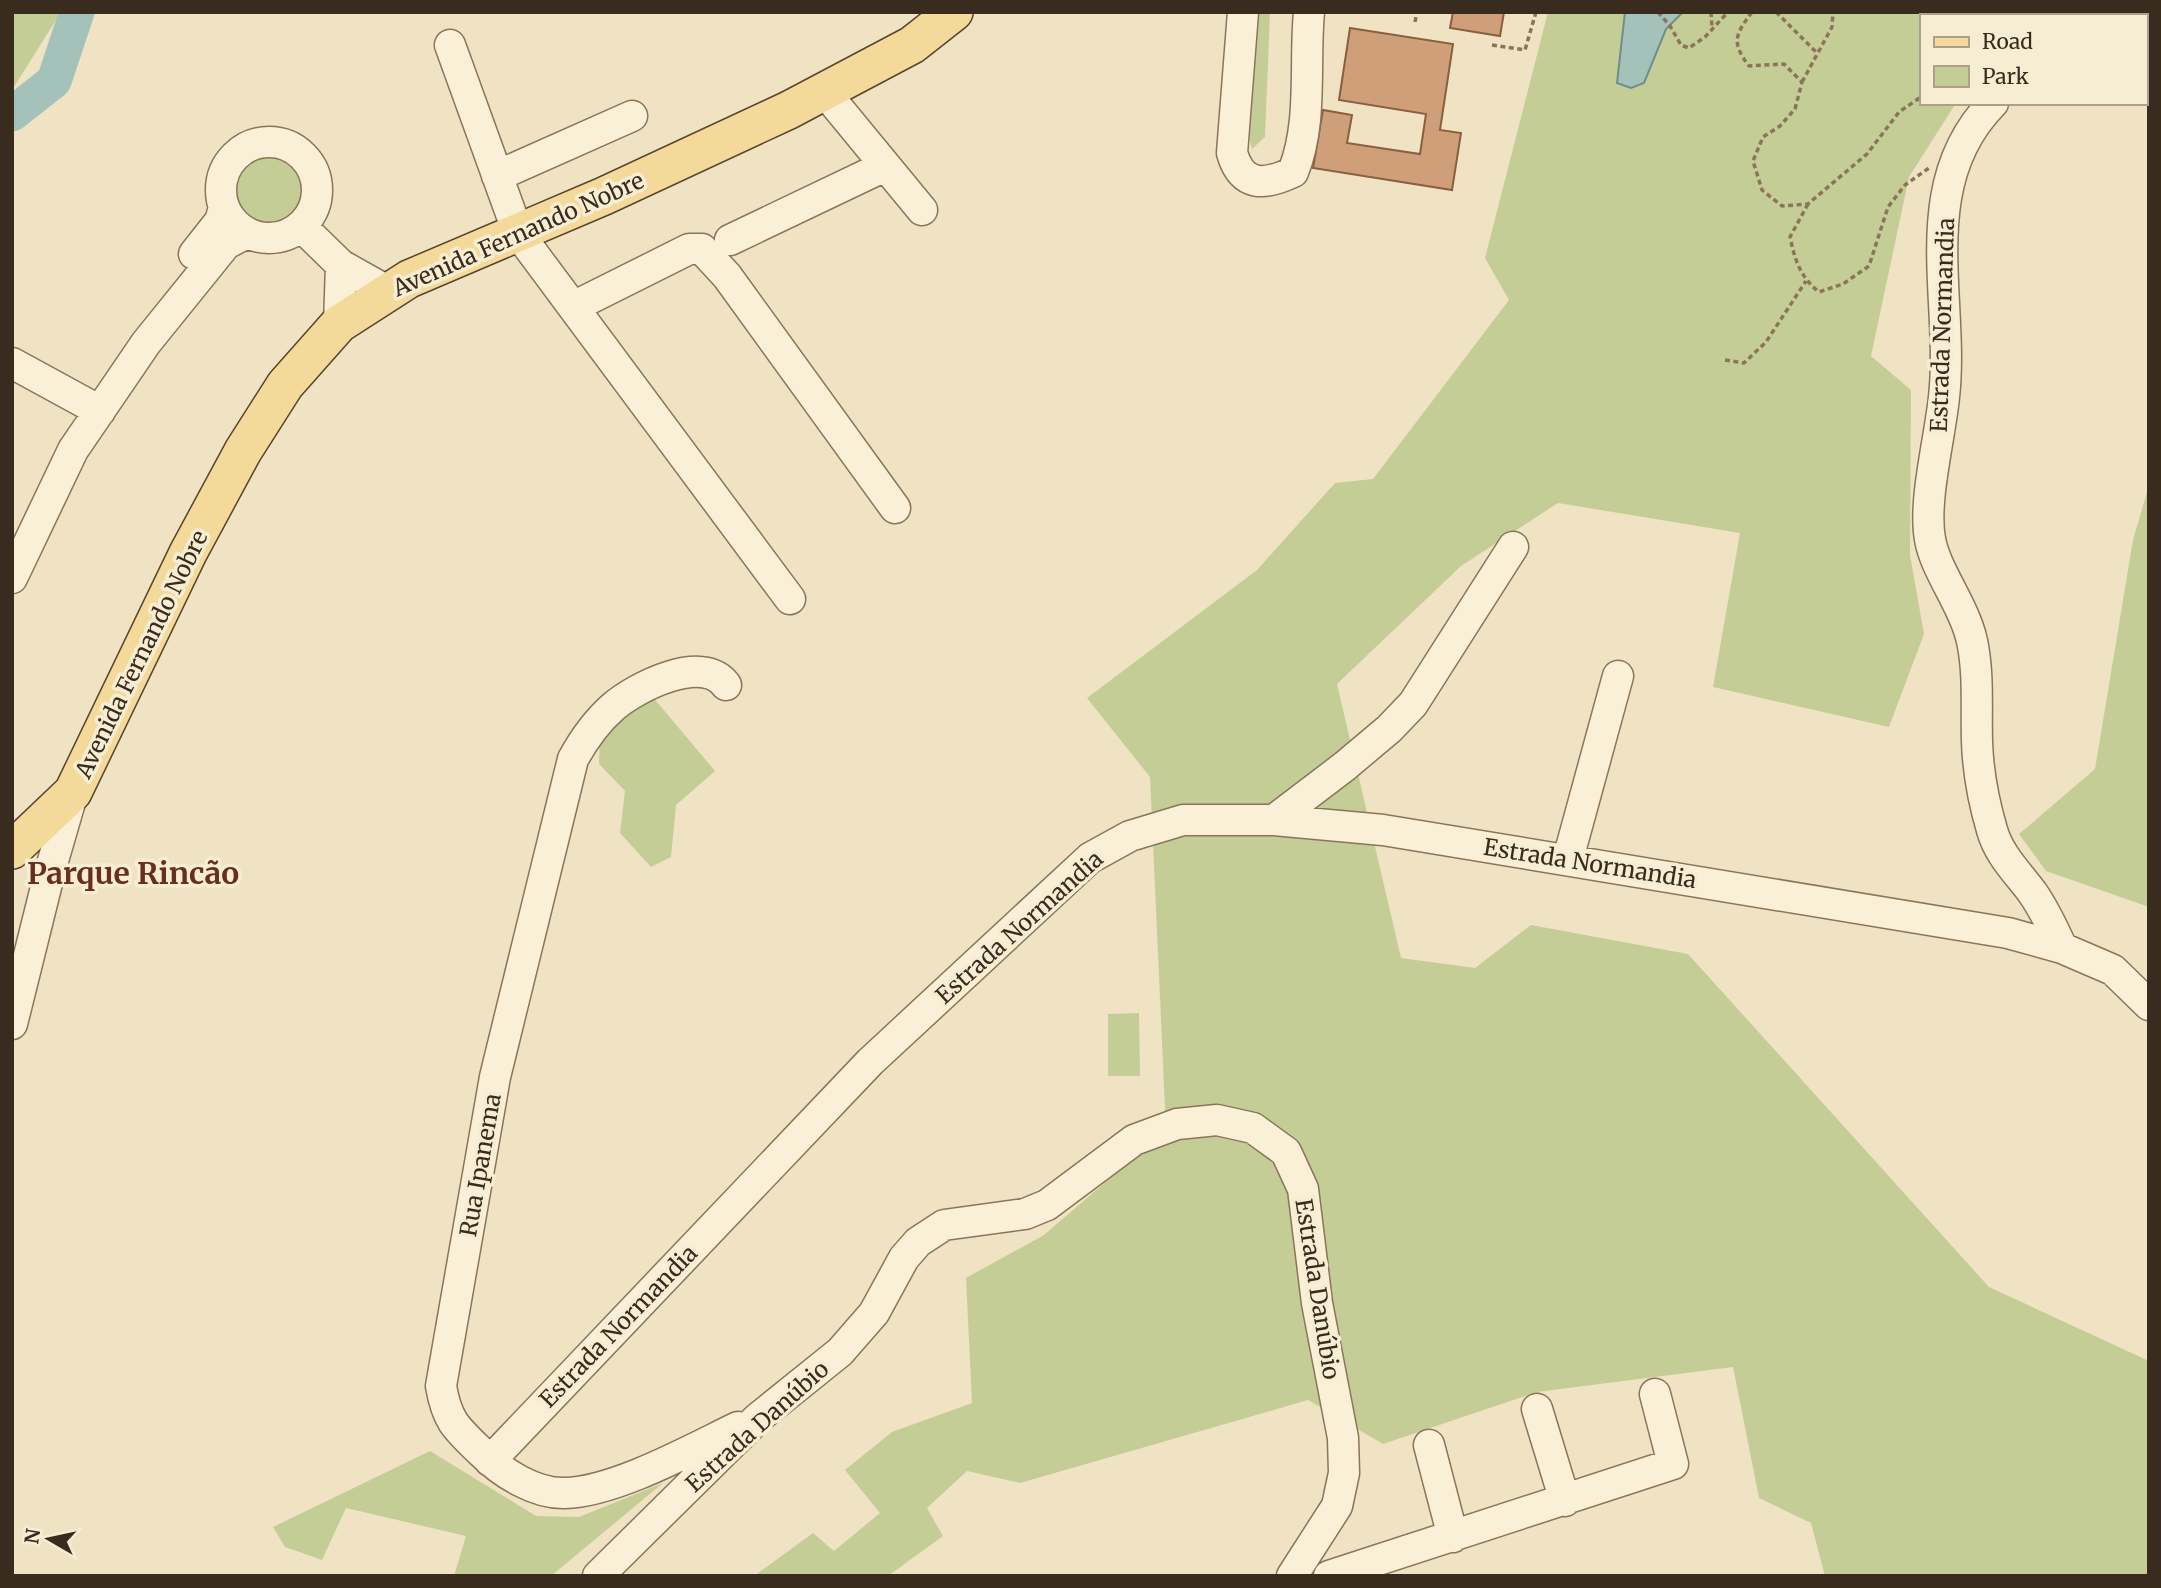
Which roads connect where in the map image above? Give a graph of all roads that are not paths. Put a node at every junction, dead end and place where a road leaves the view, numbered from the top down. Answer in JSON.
{"nodes":[{"id":1,"x":954,"y":12,"type":"edge"},
{"id":2,"x":1243,"y":12,"type":"edge"},
{"id":3,"x":1309,"y":12,"type":"edge"},
{"id":4,"x":450,"y":45,"type":"dead end"},
{"id":5,"x":824,"y":91,"type":"junction"},
{"id":6,"x":1992,"y":105,"type":"edge"},
{"id":7,"x":632,"y":116,"type":"dead end"},
{"id":8,"x":885,"y":166,"type":"junction"},
{"id":9,"x":498,"y":176,"type":"junction"},
{"id":10,"x":224,"y":208,"type":"junction"},
{"id":11,"x":922,"y":210,"type":"dead end"},
{"id":12,"x":302,"y":226,"type":"junction"},
{"id":13,"x":247,"y":233,"type":"junction"},
{"id":14,"x":518,"y":233,"type":"junction"},
{"id":15,"x":730,"y":240,"type":"dead end"},
{"id":16,"x":341,"y":265,"type":"junction"},
{"id":17,"x":389,"y":292,"type":"junction"},
{"id":18,"x":575,"y":306,"type":"junction"},
{"id":19,"x":339,"y":324,"type":"junction"},
{"id":20,"x":12,"y":363,"type":"edge"},
{"id":21,"x":92,"y":406,"type":"junction"},
{"id":22,"x":895,"y":508,"type":"dead end"},
{"id":23,"x":12,"y":536,"type":"edge"},
{"id":24,"x":1513,"y":547,"type":"dead end"},
{"id":25,"x":12,"y":578,"type":"edge"},
{"id":26,"x":790,"y":599,"type":"dead end"},
{"id":27,"x":1618,"y":676,"type":"dead end"},
{"id":28,"x":726,"y":685,"type":"dead end"},
{"id":29,"x":73,"y":792,"type":"junction"},
{"id":30,"x":1274,"y":820,"type":"junction"},
{"id":31,"x":12,"y":850,"type":"edge"},
{"id":32,"x":1569,"y":859,"type":"junction"},
{"id":33,"x":2062,"y":948,"type":"junction"},
{"id":34,"x":2149,"y":1005,"type":"edge"},
{"id":35,"x":12,"y":1024,"type":"edge"},
{"id":36,"x":1655,"y":1394,"type":"dead end"},
{"id":37,"x":1537,"y":1409,"type":"dead end"},
{"id":38,"x":758,"y":1418,"type":"junction"},
{"id":39,"x":1429,"y":1445,"type":"dead end"},
{"id":40,"x":490,"y":1461,"type":"junction"},
{"id":41,"x":1565,"y":1501,"type":"junction"},
{"id":42,"x":1453,"y":1536,"type":"junction"},
{"id":43,"x":597,"y":1576,"type":"edge"},
{"id":44,"x":1292,"y":1576,"type":"edge"},
{"id":45,"x":1329,"y":1576,"type":"edge"}],
"edges":[{"from":1,"to":5,"type":"main road","name":"Avenida Fernando Nobre"},
{"from":2,"to":3,"type":"street"},
{"from":4,"to":9,"type":"street"},
{"from":5,"to":8,"type":"street"},
{"from":5,"to":14,"type":"main road","name":"Avenida Fernando Nobre"},
{"from":6,"to":33,"type":"street","name":"Estrada Normandia"},
{"from":7,"to":9,"type":"street"},
{"from":8,"to":11,"type":"street"},
{"from":8,"to":15,"type":"street"},
{"from":9,"to":14,"type":"street"},
{"from":10,"to":12,"type":"street"},
{"from":10,"to":13,"type":"street"},
{"from":10,"to":21,"type":"street"},
{"from":12,"to":13,"type":"street"},
{"from":12,"to":16,"type":"street"},
{"from":13,"to":21,"type":"street"},
{"from":14,"to":17,"type":"main road","name":"Avenida Fernando Nobre"},
{"from":14,"to":18,"type":"street"},
{"from":16,"to":17,"type":"street"},
{"from":16,"to":19,"type":"street"},
{"from":17,"to":19,"type":"main road","name":"Avenida Fernando Nobre"},
{"from":18,"to":22,"type":"street"},
{"from":18,"to":26,"type":"street"},
{"from":19,"to":29,"type":"main road","name":"Avenida Fernando Nobre"},
{"from":20,"to":21,"type":"street"},
{"from":21,"to":23,"type":"street"},
{"from":21,"to":25,"type":"street"},
{"from":24,"to":30,"type":"street"},
{"from":27,"to":32,"type":"street"},
{"from":28,"to":40,"type":"street","name":"Rua Ipanema"},
{"from":29,"to":31,"type":"main road","name":"Avenida Fernando Nobre"},
{"from":29,"to":35,"type":"street"},
{"from":30,"to":32,"type":"street","name":"Estrada Normandia"},
{"from":30,"to":40,"type":"street","name":"Estrada Normandia"},
{"from":32,"to":33,"type":"street","name":"Estrada Normandia"},
{"from":33,"to":34,"type":"street","name":"Estrada Normandia"},
{"from":36,"to":41,"type":"street"},
{"from":37,"to":41,"type":"street"},
{"from":38,"to":40,"type":"street","name":"Rua Ipanema"},
{"from":38,"to":43,"type":"street","name":"Estrada Danúbio"},
{"from":38,"to":44,"type":"street","name":"Estrada Danúbio"},
{"from":39,"to":42,"type":"street"},
{"from":41,"to":42,"type":"street"},
{"from":42,"to":45,"type":"street"}]}
